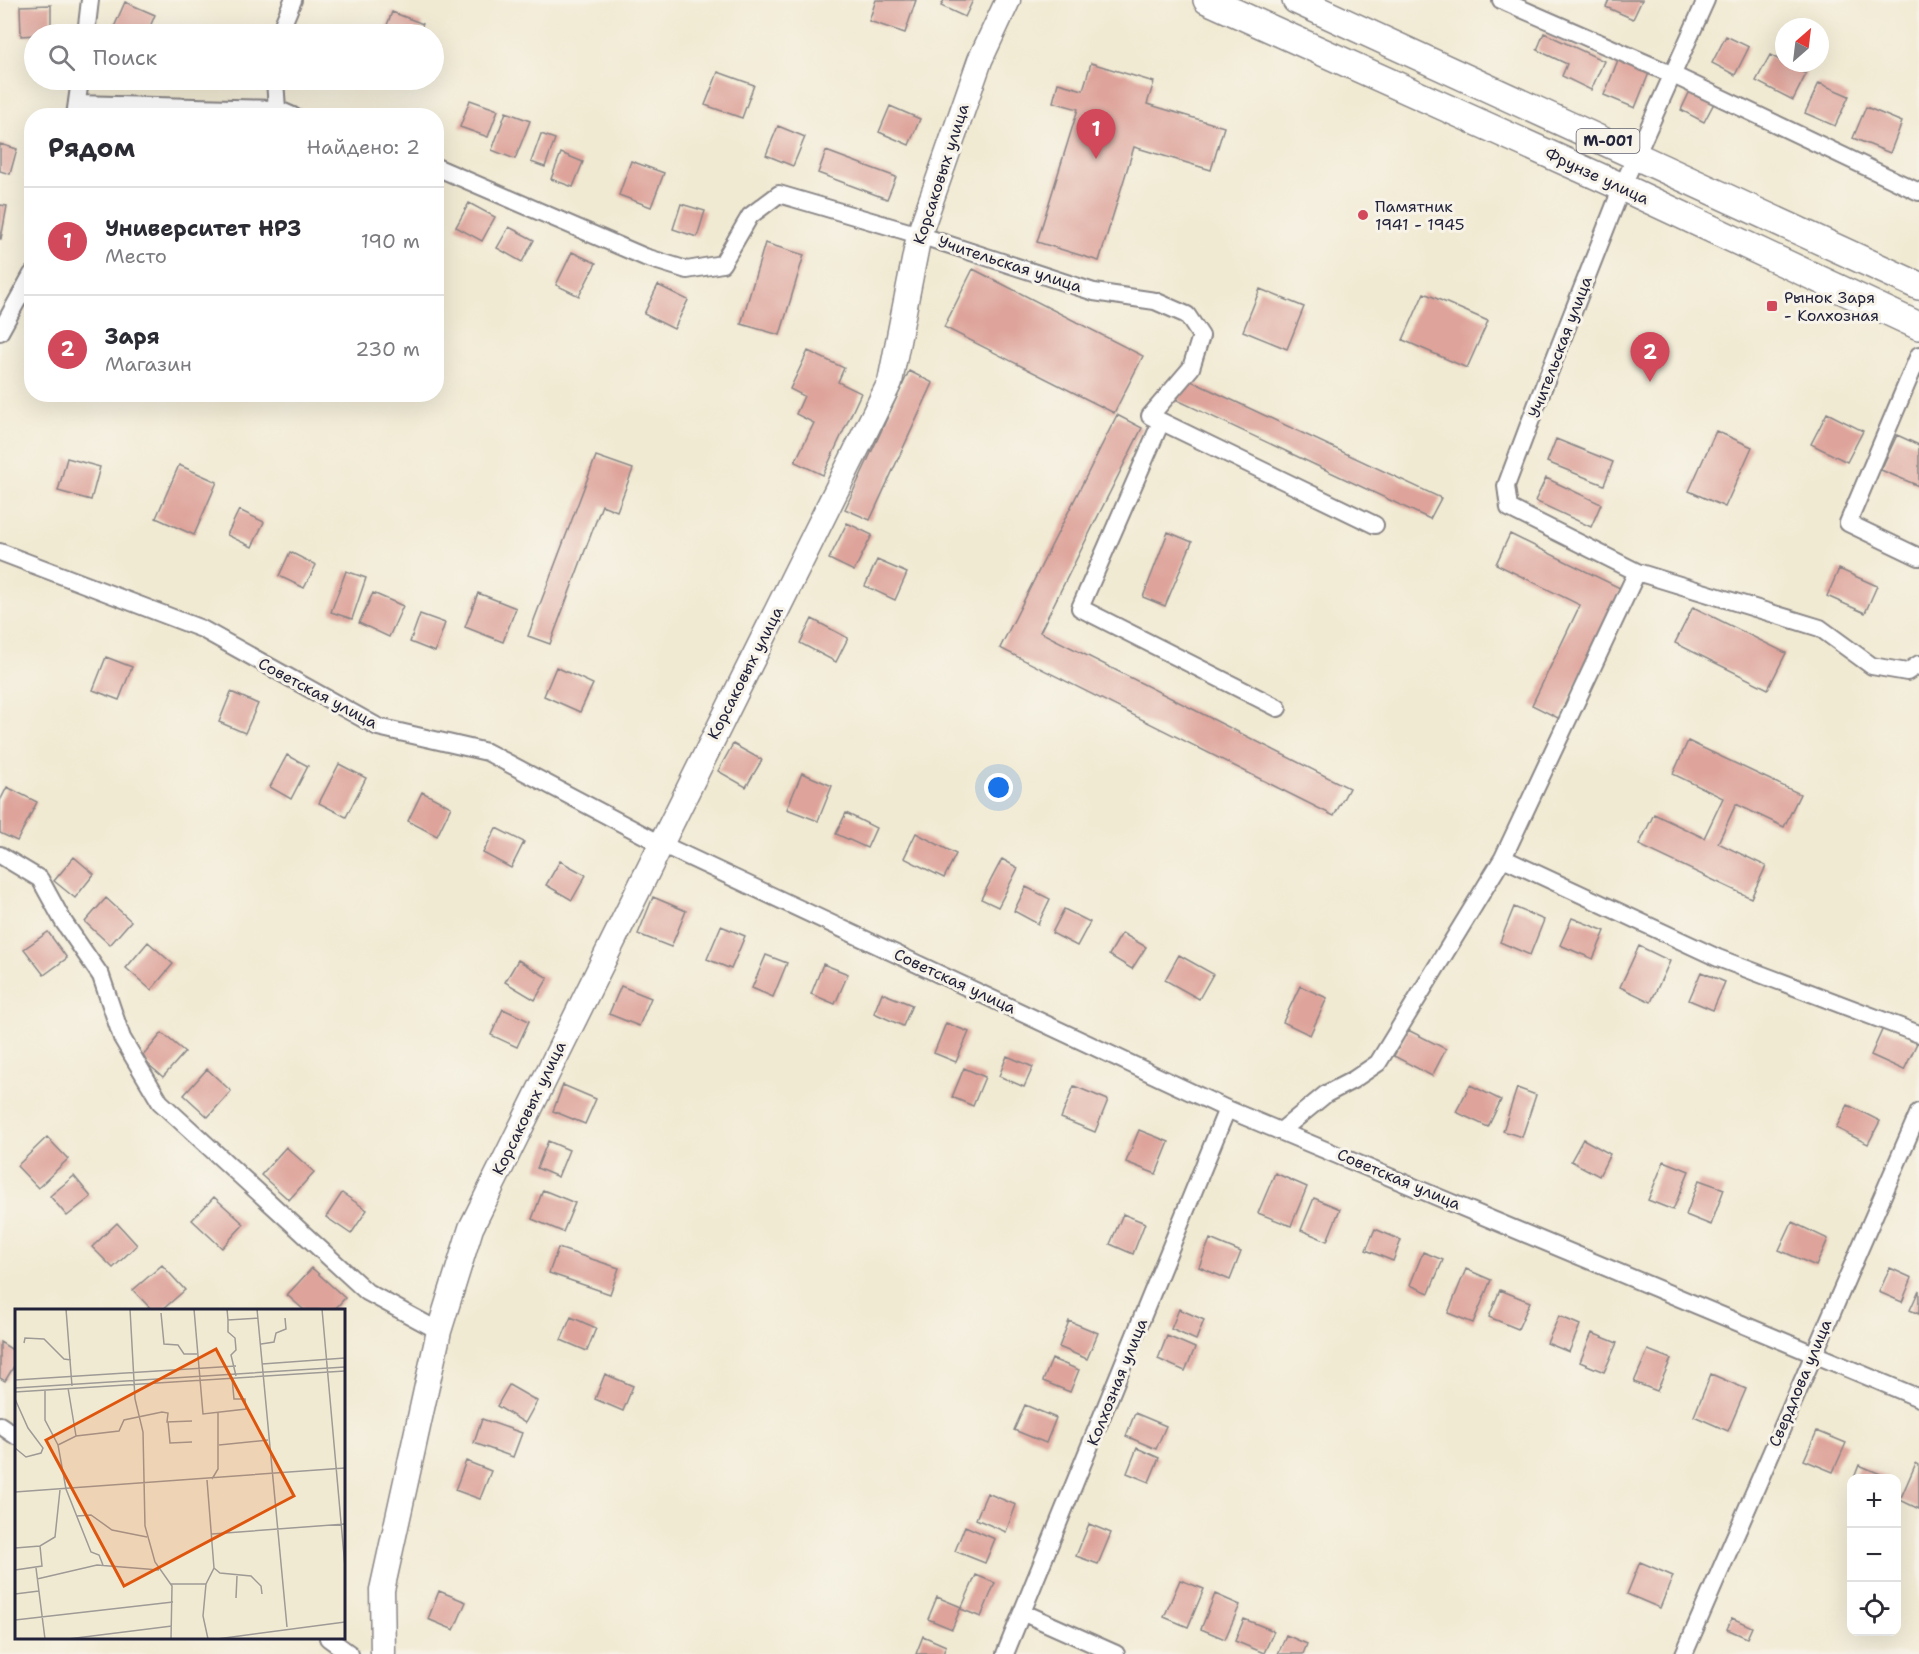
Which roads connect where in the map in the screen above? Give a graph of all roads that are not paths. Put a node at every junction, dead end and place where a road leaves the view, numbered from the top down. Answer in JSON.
{"nodes":[{"id":1,"x":90,"y":0,"type":"edge"},
{"id":2,"x":293,"y":0,"type":"edge"},
{"id":3,"x":1008,"y":0,"type":"edge"},
{"id":4,"x":1207,"y":0,"type":"edge"},
{"id":5,"x":1296,"y":0,"type":"edge"},
{"id":6,"x":1501,"y":0,"type":"edge"},
{"id":7,"x":1706,"y":0,"type":"edge"},
{"id":8,"x":87,"y":24,"type":"edge"},
{"id":9,"x":283,"y":24,"type":"edge"},
{"id":10,"x":1671,"y":74,"type":"junction"},
{"id":11,"x":79,"y":90,"type":"edge"},
{"id":12,"x":276,"y":90,"type":"edge"},
{"id":13,"x":76,"y":108,"type":"edge"},
{"id":14,"x":277,"y":108,"type":"edge"},
{"id":15,"x":1637,"y":154,"type":"junction"},
{"id":16,"x":444,"y":170,"type":"edge"},
{"id":17,"x":1622,"y":187,"type":"junction"},
{"id":18,"x":1919,"y":192,"type":"edge"},
{"id":19,"x":919,"y":235,"type":"junction"},
{"id":20,"x":1919,"y":286,"type":"edge"},
{"id":21,"x":24,"y":288,"type":"edge"},
{"id":22,"x":1919,"y":326,"type":"edge"},
{"id":23,"x":0,"y":332,"type":"edge"},
{"id":24,"x":1919,"y":355,"type":"edge"},
{"id":25,"x":1161,"y":422,"type":"junction"},
{"id":26,"x":1375,"y":525,"type":"dead end"},
{"id":27,"x":0,"y":552,"type":"edge"},
{"id":28,"x":1919,"y":558,"type":"edge"},
{"id":29,"x":1637,"y":572,"type":"junction"},
{"id":30,"x":1919,"y":664,"type":"edge"},
{"id":31,"x":1278,"y":708,"type":"dead end"},
{"id":32,"x":659,"y":843,"type":"junction"},
{"id":33,"x":0,"y":855,"type":"edge"},
{"id":34,"x":1503,"y":858,"type":"junction"},
{"id":35,"x":1919,"y":1034,"type":"edge"},
{"id":36,"x":1227,"y":1109,"type":"junction"},
{"id":37,"x":1919,"y":1112,"type":"edge"},
{"id":38,"x":1282,"y":1130,"type":"junction"},
{"id":39,"x":439,"y":1331,"type":"junction"},
{"id":40,"x":1813,"y":1352,"type":"junction"},
{"id":41,"x":1919,"y":1398,"type":"edge"},
{"id":42,"x":0,"y":1425,"type":"edge"},
{"id":43,"x":15,"y":1435,"type":"edge"},
{"id":44,"x":1024,"y":1613,"type":"junction"},
{"id":45,"x":329,"y":1639,"type":"edge"},
{"id":46,"x":350,"y":1654,"type":"edge"},
{"id":47,"x":383,"y":1654,"type":"edge"},
{"id":48,"x":1005,"y":1654,"type":"edge"},
{"id":49,"x":1116,"y":1654,"type":"edge"},
{"id":50,"x":1684,"y":1654,"type":"edge"}],
"edges":[{"from":1,"to":8,"type":"street"},
{"from":2,"to":9,"type":"street"},
{"from":3,"to":19,"type":"street","name":"Корсаковых улица"},
{"from":4,"to":17,"type":"main road","name":"Фрунзе улица","number":"M-001"},
{"from":5,"to":15,"type":"main road","number":"M-001"},
{"from":6,"to":10,"type":"street"},
{"from":7,"to":10,"type":"street"},
{"from":10,"to":15,"type":"street"},
{"from":10,"to":18,"type":"street"},
{"from":11,"to":13,"type":"street"},
{"from":12,"to":14,"type":"street"},
{"from":15,"to":17,"type":"street"},
{"from":15,"to":20,"type":"main road","number":"M-001"},
{"from":16,"to":19,"type":"street","name":"Учительская улица"},
{"from":17,"to":22,"type":"main road","name":"Фрунзе улица","number":"M-001"},
{"from":17,"to":29,"type":"street","name":"Учительская улица"},
{"from":19,"to":25,"type":"street","name":"Учительская улица"},
{"from":19,"to":32,"type":"street","name":"Корсаковых улица"},
{"from":21,"to":23,"type":"street"},
{"from":24,"to":28,"type":"street"},
{"from":25,"to":26,"type":"street"},
{"from":25,"to":31,"type":"street"},
{"from":27,"to":32,"type":"street","name":"Советская улица"},
{"from":29,"to":30,"type":"street"},
{"from":29,"to":34,"type":"street"},
{"from":32,"to":36,"type":"street","name":"Советская улица"},
{"from":32,"to":39,"type":"street","name":"Корсаковых улица"},
{"from":33,"to":39,"type":"street"},
{"from":34,"to":35,"type":"street"},
{"from":34,"to":38,"type":"street"},
{"from":36,"to":38,"type":"street","name":"Советская улица"},
{"from":36,"to":44,"type":"street","name":"Колхозная улица"},
{"from":37,"to":40,"type":"street","name":"Свердлова улица"},
{"from":38,"to":40,"type":"street","name":"Советская улица"},
{"from":39,"to":47,"type":"street","name":"Корсаковых улица"},
{"from":40,"to":41,"type":"street","name":"Советская улица"},
{"from":40,"to":50,"type":"street","name":"Свердлова улица"},
{"from":42,"to":43,"type":"street"},
{"from":44,"to":48,"type":"street","name":"Колхозная улица"},
{"from":44,"to":49,"type":"street"},
{"from":45,"to":46,"type":"street"}]}
